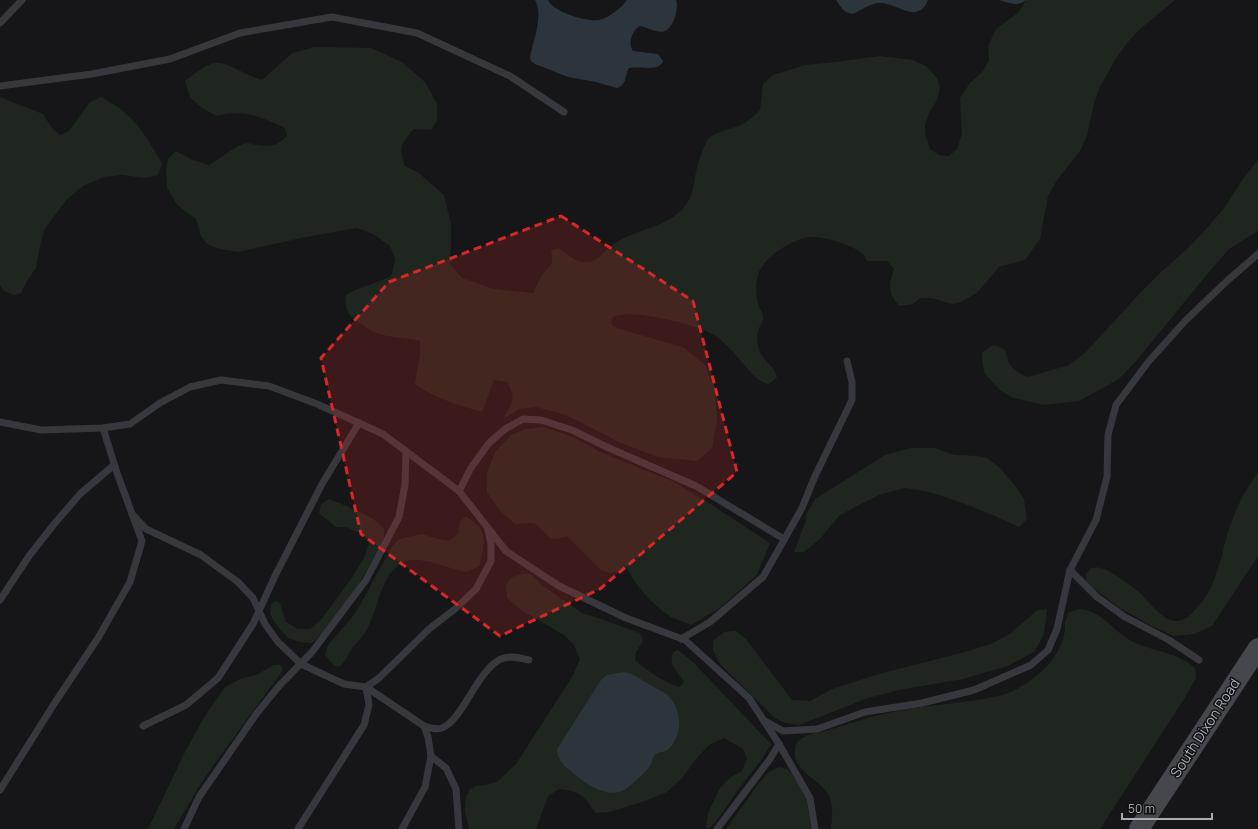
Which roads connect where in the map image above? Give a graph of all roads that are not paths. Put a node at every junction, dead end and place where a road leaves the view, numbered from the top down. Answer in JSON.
{"nodes":[{"id":1,"x":22,"y":0,"type":"edge"},
{"id":2,"x":0,"y":23,"type":"edge"},
{"id":3,"x":0,"y":86,"type":"edge"},
{"id":4,"x":564,"y":112,"type":"dead end"},
{"id":5,"x":1258,"y":254,"type":"edge"},
{"id":6,"x":848,"y":361,"type":"dead end"},
{"id":7,"x":0,"y":422,"type":"edge"},
{"id":8,"x":358,"y":423,"type":"junction"},
{"id":9,"x":103,"y":428,"type":"junction"},
{"id":10,"x":406,"y":452,"type":"junction"},
{"id":11,"x":114,"y":465,"type":"junction"},
{"id":12,"x":459,"y":491,"type":"junction"},
{"id":13,"x":132,"y":514,"type":"junction"},
{"id":14,"x":487,"y":527,"type":"junction"},
{"id":15,"x":784,"y":539,"type":"junction"},
{"id":16,"x":1070,"y":570,"type":"junction"},
{"id":17,"x":0,"y":600,"type":"edge"},
{"id":18,"x":259,"y":612,"type":"junction"},
{"id":19,"x":681,"y":639,"type":"junction"},
{"id":20,"x":1258,"y":648,"type":"edge"},
{"id":21,"x":529,"y":660,"type":"dead end"},
{"id":22,"x":1199,"y":660,"type":"dead end"},
{"id":23,"x":302,"y":664,"type":"junction"},
{"id":24,"x":366,"y":687,"type":"junction"},
{"id":25,"x":763,"y":719,"type":"junction"},
{"id":26,"x":143,"y":726,"type":"dead end"},
{"id":27,"x":424,"y":726,"type":"junction"},
{"id":28,"x":779,"y":744,"type":"junction"},
{"id":29,"x":431,"y":756,"type":"junction"},
{"id":30,"x":0,"y":790,"type":"edge"},
{"id":31,"x":184,"y":829,"type":"edge"},
{"id":32,"x":298,"y":829,"type":"edge"},
{"id":33,"x":402,"y":829,"type":"edge"},
{"id":34,"x":459,"y":829,"type":"edge"},
{"id":35,"x":717,"y":829,"type":"edge"},
{"id":36,"x":815,"y":829,"type":"edge"},
{"id":37,"x":1139,"y":829,"type":"edge"}],
"edges":[{"from":1,"to":2,"type":"lane"},
{"from":3,"to":4,"type":"lane"},
{"from":5,"to":16,"type":"lane"},
{"from":6,"to":15,"type":"lane"},
{"from":7,"to":9,"type":"lane"},
{"from":8,"to":9,"type":"lane"},
{"from":8,"to":10,"type":"lane"},
{"from":8,"to":18,"type":"lane"},
{"from":9,"to":11,"type":"lane"},
{"from":10,"to":12,"type":"lane"},
{"from":10,"to":23,"type":"lane"},
{"from":11,"to":13,"type":"lane"},
{"from":11,"to":17,"type":"lane"},
{"from":12,"to":14,"type":"lane"},
{"from":12,"to":15,"type":"lane"},
{"from":13,"to":18,"type":"lane"},
{"from":13,"to":30,"type":"lane"},
{"from":14,"to":19,"type":"lane"},
{"from":14,"to":24,"type":"lane"},
{"from":15,"to":19,"type":"lane"},
{"from":16,"to":22,"type":"lane"},
{"from":16,"to":25,"type":"lane"},
{"from":18,"to":23,"type":"lane"},
{"from":18,"to":26,"type":"lane"},
{"from":19,"to":25,"type":"lane"},
{"from":20,"to":37,"type":"main road","name":"South Dixon Road"},
{"from":21,"to":27,"type":"lane"},
{"from":23,"to":24,"type":"lane"},
{"from":23,"to":31,"type":"lane"},
{"from":24,"to":27,"type":"lane"},
{"from":24,"to":32,"type":"lane"},
{"from":25,"to":28,"type":"lane"},
{"from":27,"to":29,"type":"lane"},
{"from":28,"to":35,"type":"lane"},
{"from":28,"to":36,"type":"lane"},
{"from":29,"to":33,"type":"lane"},
{"from":29,"to":34,"type":"lane"}]}
